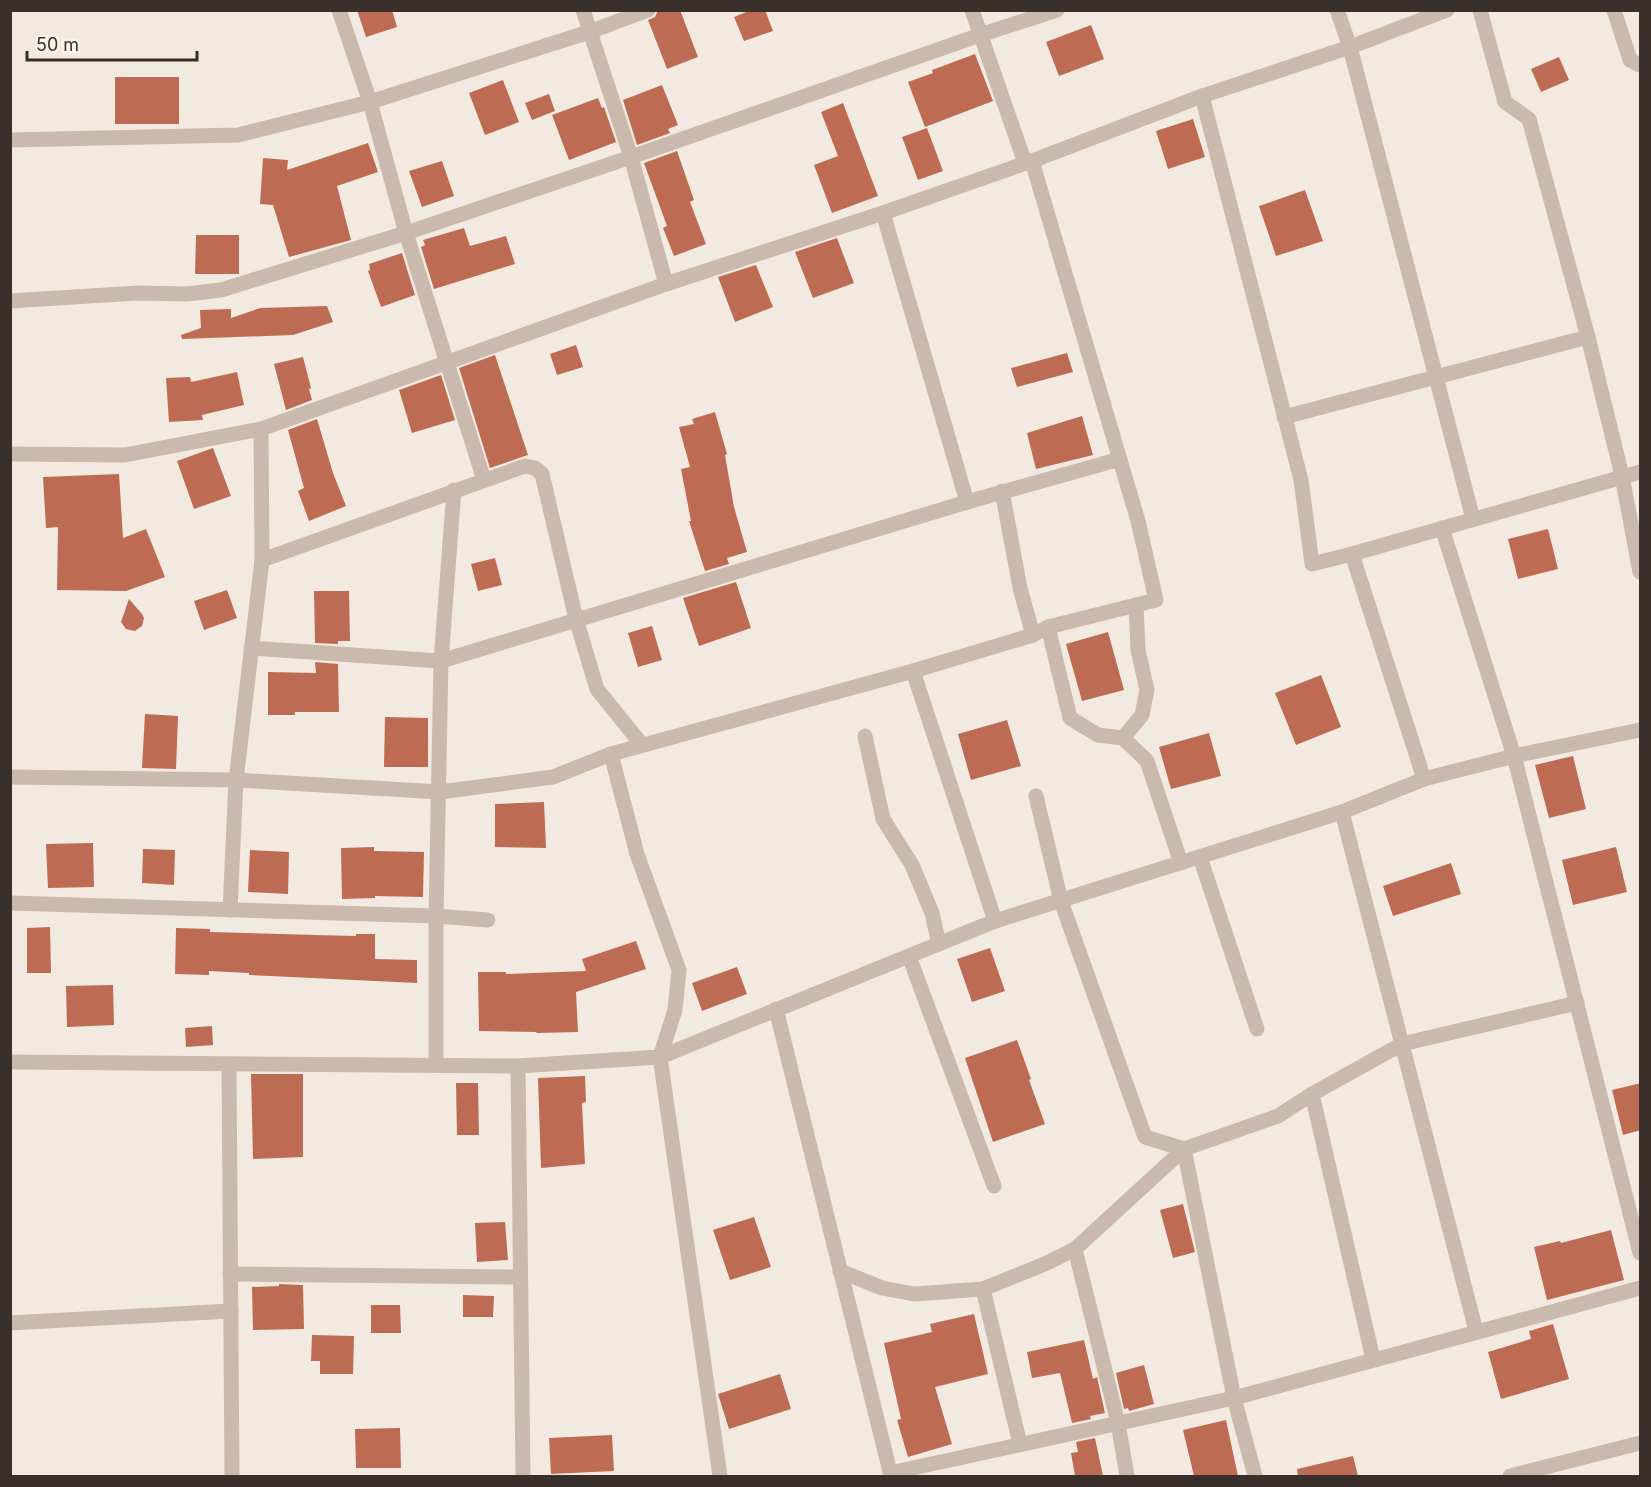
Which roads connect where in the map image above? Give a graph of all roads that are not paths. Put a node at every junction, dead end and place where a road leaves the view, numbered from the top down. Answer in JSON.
{"nodes":[{"id":1,"x":339,"y":10,"type":"edge"},
{"id":2,"x":583,"y":10,"type":"edge"},
{"id":3,"x":648,"y":10,"type":"edge"},
{"id":4,"x":972,"y":10,"type":"edge"},
{"id":5,"x":1057,"y":10,"type":"edge"},
{"id":6,"x":1337,"y":10,"type":"edge"},
{"id":7,"x":1447,"y":10,"type":"edge"},
{"id":8,"x":1480,"y":10,"type":"edge"},
{"id":9,"x":1614,"y":10,"type":"edge"},
{"id":10,"x":589,"y":32,"type":"junction"},
{"id":11,"x":980,"y":35,"type":"junction"},
{"id":12,"x":1350,"y":47,"type":"junction"},
{"id":13,"x":1641,"y":65,"type":"edge"},
{"id":14,"x":1202,"y":96,"type":"junction"},
{"id":15,"x":370,"y":102,"type":"junction"},
{"id":16,"x":10,"y":140,"type":"edge"},
{"id":17,"x":631,"y":157,"type":"junction"},
{"id":18,"x":1028,"y":162,"type":"junction"},
{"id":19,"x":883,"y":213,"type":"junction"},
{"id":20,"x":406,"y":233,"type":"junction"},
{"id":21,"x":666,"y":284,"type":"junction"},
{"id":22,"x":10,"y":301,"type":"edge"},
{"id":23,"x":1588,"y":337,"type":"junction"},
{"id":24,"x":446,"y":362,"type":"junction"},
{"id":25,"x":1436,"y":378,"type":"junction"},
{"id":26,"x":1284,"y":417,"type":"junction"},
{"id":27,"x":261,"y":429,"type":"junction"},
{"id":28,"x":10,"y":454,"type":"edge"},
{"id":29,"x":1120,"y":459,"type":"junction"},
{"id":30,"x":1641,"y":472,"type":"edge"},
{"id":31,"x":1622,"y":476,"type":"junction"},
{"id":32,"x":484,"y":480,"type":"junction"},
{"id":33,"x":454,"y":490,"type":"junction"},
{"id":34,"x":1002,"y":491,"type":"junction"},
{"id":35,"x":967,"y":502,"type":"junction"},
{"id":36,"x":1473,"y":519,"type":"junction"},
{"id":37,"x":1442,"y":528,"type":"junction"},
{"id":38,"x":1352,"y":554,"type":"junction"},
{"id":39,"x":262,"y":560,"type":"junction"},
{"id":40,"x":1641,"y":572,"type":"edge"},
{"id":41,"x":1136,"y":605,"type":"junction"},
{"id":42,"x":576,"y":619,"type":"junction"},
{"id":43,"x":1048,"y":627,"type":"junction"},
{"id":44,"x":1033,"y":635,"type":"junction"},
{"id":45,"x":251,"y":648,"type":"junction"},
{"id":46,"x":441,"y":661,"type":"junction"},
{"id":47,"x":913,"y":671,"type":"junction"},
{"id":48,"x":1641,"y":730,"type":"edge"},
{"id":49,"x":865,"y":736,"type":"dead end"},
{"id":50,"x":1123,"y":738,"type":"junction"},
{"id":51,"x":642,"y":745,"type":"junction"},
{"id":52,"x":611,"y":753,"type":"junction"},
{"id":53,"x":1514,"y":756,"type":"junction"},
{"id":54,"x":10,"y":777,"type":"edge"},
{"id":55,"x":1424,"y":779,"type":"junction"},
{"id":56,"x":236,"y":780,"type":"junction"},
{"id":57,"x":440,"y":792,"type":"junction"},
{"id":58,"x":1036,"y":796,"type":"dead end"},
{"id":59,"x":1342,"y":812,"type":"junction"},
{"id":60,"x":1200,"y":857,"type":"junction"},
{"id":61,"x":1181,"y":863,"type":"junction"},
{"id":62,"x":1061,"y":901,"type":"junction"},
{"id":63,"x":10,"y":903,"type":"edge"},
{"id":64,"x":230,"y":910,"type":"junction"},
{"id":65,"x":436,"y":916,"type":"junction"},
{"id":66,"x":488,"y":920,"type":"dead end"},
{"id":67,"x":994,"y":921,"type":"junction"},
{"id":68,"x":939,"y":944,"type":"junction"},
{"id":69,"x":909,"y":956,"type":"junction"},
{"id":70,"x":1577,"y":1003,"type":"junction"},
{"id":71,"x":776,"y":1009,"type":"junction"},
{"id":72,"x":1257,"y":1029,"type":"dead end"},
{"id":73,"x":1402,"y":1044,"type":"junction"},
{"id":74,"x":660,"y":1057,"type":"junction"},
{"id":75,"x":10,"y":1062,"type":"edge"},
{"id":76,"x":229,"y":1064,"type":"junction"},
{"id":77,"x":436,"y":1064,"type":"junction"},
{"id":78,"x":518,"y":1066,"type":"junction"},
{"id":79,"x":1312,"y":1094,"type":"junction"},
{"id":80,"x":1184,"y":1149,"type":"junction"},
{"id":81,"x":994,"y":1186,"type":"dead end"},
{"id":82,"x":1075,"y":1249,"type":"junction"},
{"id":83,"x":1641,"y":1253,"type":"edge"},
{"id":84,"x":840,"y":1271,"type":"junction"},
{"id":85,"x":230,"y":1274,"type":"junction"},
{"id":86,"x":520,"y":1277,"type":"junction"},
{"id":87,"x":1641,"y":1288,"type":"edge"},
{"id":88,"x":983,"y":1289,"type":"junction"},
{"id":89,"x":231,"y":1311,"type":"junction"},
{"id":90,"x":10,"y":1323,"type":"edge"},
{"id":91,"x":1476,"y":1331,"type":"junction"},
{"id":92,"x":1373,"y":1359,"type":"junction"},
{"id":93,"x":1234,"y":1398,"type":"junction"},
{"id":94,"x":1118,"y":1423,"type":"junction"},
{"id":95,"x":1641,"y":1443,"type":"edge"},
{"id":96,"x":1020,"y":1444,"type":"junction"},
{"id":97,"x":890,"y":1474,"type":"edge"},
{"id":98,"x":232,"y":1476,"type":"edge"},
{"id":99,"x":523,"y":1476,"type":"edge"},
{"id":100,"x":720,"y":1476,"type":"edge"},
{"id":101,"x":1127,"y":1476,"type":"edge"},
{"id":102,"x":1255,"y":1476,"type":"edge"},
{"id":103,"x":1510,"y":1476,"type":"edge"}],
"edges":[{"from":1,"to":15,"type":"street"},
{"from":2,"to":10,"type":"street"},
{"from":3,"to":10,"type":"street"},
{"from":4,"to":11,"type":"street"},
{"from":5,"to":11,"type":"street"},
{"from":6,"to":12,"type":"street"},
{"from":7,"to":12,"type":"street"},
{"from":8,"to":23,"type":"street"},
{"from":9,"to":13,"type":"street"},
{"from":10,"to":15,"type":"street"},
{"from":10,"to":17,"type":"street"},
{"from":11,"to":17,"type":"street"},
{"from":11,"to":18,"type":"street"},
{"from":12,"to":14,"type":"street"},
{"from":12,"to":25,"type":"street"},
{"from":14,"to":18,"type":"street"},
{"from":14,"to":26,"type":"street"},
{"from":15,"to":16,"type":"street"},
{"from":15,"to":20,"type":"street"},
{"from":17,"to":20,"type":"street"},
{"from":17,"to":21,"type":"street"},
{"from":18,"to":19,"type":"street"},
{"from":18,"to":29,"type":"street"},
{"from":19,"to":21,"type":"street"},
{"from":19,"to":35,"type":"street"},
{"from":20,"to":22,"type":"street"},
{"from":20,"to":24,"type":"street"},
{"from":21,"to":24,"type":"street"},
{"from":23,"to":25,"type":"street"},
{"from":23,"to":31,"type":"street"},
{"from":24,"to":27,"type":"street"},
{"from":24,"to":32,"type":"street"},
{"from":25,"to":26,"type":"street"},
{"from":25,"to":36,"type":"street"},
{"from":26,"to":38,"type":"street"},
{"from":27,"to":28,"type":"street"},
{"from":27,"to":39,"type":"street"},
{"from":29,"to":34,"type":"street"},
{"from":29,"to":41,"type":"street"},
{"from":30,"to":31,"type":"street"},
{"from":31,"to":36,"type":"street"},
{"from":31,"to":40,"type":"street"},
{"from":32,"to":33,"type":"street"},
{"from":32,"to":42,"type":"street"},
{"from":33,"to":39,"type":"street"},
{"from":33,"to":46,"type":"street"},
{"from":34,"to":35,"type":"street"},
{"from":34,"to":44,"type":"street"},
{"from":35,"to":42,"type":"street"},
{"from":36,"to":37,"type":"street"},
{"from":37,"to":38,"type":"street"},
{"from":37,"to":53,"type":"street"},
{"from":38,"to":55,"type":"street"},
{"from":39,"to":45,"type":"street"},
{"from":41,"to":43,"type":"street"},
{"from":41,"to":50,"type":"street"},
{"from":42,"to":46,"type":"street"},
{"from":42,"to":51,"type":"street"},
{"from":43,"to":44,"type":"street"},
{"from":43,"to":50,"type":"street"},
{"from":44,"to":47,"type":"street"},
{"from":45,"to":46,"type":"street"},
{"from":45,"to":56,"type":"street"},
{"from":46,"to":57,"type":"street"},
{"from":47,"to":51,"type":"street"},
{"from":47,"to":67,"type":"street"},
{"from":48,"to":53,"type":"street"},
{"from":49,"to":68,"type":"street"},
{"from":50,"to":61,"type":"street"},
{"from":51,"to":52,"type":"street"},
{"from":52,"to":57,"type":"street"},
{"from":52,"to":74,"type":"street"},
{"from":53,"to":55,"type":"street"},
{"from":53,"to":70,"type":"street"},
{"from":54,"to":56,"type":"street"},
{"from":55,"to":59,"type":"street"},
{"from":56,"to":57,"type":"street"},
{"from":56,"to":64,"type":"street"},
{"from":57,"to":65,"type":"street"},
{"from":58,"to":62,"type":"street"},
{"from":59,"to":60,"type":"street"},
{"from":59,"to":73,"type":"street"},
{"from":60,"to":61,"type":"street"},
{"from":60,"to":72,"type":"street"},
{"from":61,"to":62,"type":"street"},
{"from":62,"to":67,"type":"street"},
{"from":62,"to":80,"type":"street"},
{"from":63,"to":64,"type":"street"},
{"from":64,"to":65,"type":"street"},
{"from":65,"to":66,"type":"street"},
{"from":65,"to":77,"type":"street"},
{"from":67,"to":68,"type":"street"},
{"from":68,"to":69,"type":"street"},
{"from":69,"to":71,"type":"street"},
{"from":69,"to":81,"type":"street"},
{"from":70,"to":73,"type":"street"},
{"from":70,"to":83,"type":"street"},
{"from":71,"to":74,"type":"street"},
{"from":71,"to":84,"type":"street"},
{"from":73,"to":79,"type":"street"},
{"from":73,"to":91,"type":"street"},
{"from":74,"to":78,"type":"street"},
{"from":74,"to":100,"type":"street"},
{"from":75,"to":76,"type":"street"},
{"from":76,"to":77,"type":"street"},
{"from":76,"to":85,"type":"street"},
{"from":77,"to":78,"type":"street"},
{"from":78,"to":86,"type":"street"},
{"from":79,"to":80,"type":"street"},
{"from":79,"to":92,"type":"street"},
{"from":80,"to":82,"type":"street"},
{"from":80,"to":93,"type":"street"},
{"from":82,"to":88,"type":"street"},
{"from":82,"to":94,"type":"street"},
{"from":84,"to":88,"type":"street"},
{"from":84,"to":97,"type":"street"},
{"from":85,"to":86,"type":"street"},
{"from":85,"to":89,"type":"street"},
{"from":86,"to":99,"type":"street"},
{"from":87,"to":91,"type":"street"},
{"from":88,"to":96,"type":"street"},
{"from":89,"to":90,"type":"street"},
{"from":89,"to":98,"type":"street"},
{"from":91,"to":92,"type":"street"},
{"from":92,"to":93,"type":"street"},
{"from":93,"to":94,"type":"street"},
{"from":93,"to":102,"type":"street"},
{"from":94,"to":96,"type":"street"},
{"from":94,"to":101,"type":"street"},
{"from":95,"to":103,"type":"street"},
{"from":96,"to":97,"type":"street"}]}
